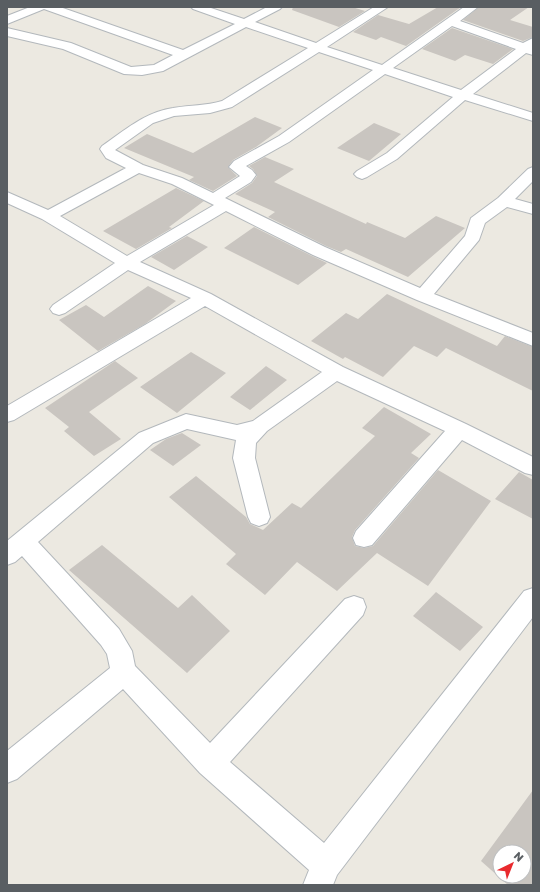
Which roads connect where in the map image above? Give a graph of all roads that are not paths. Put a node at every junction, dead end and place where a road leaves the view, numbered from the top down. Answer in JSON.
{"nodes":[{"id":1,"x":40,"y":7,"type":"edge"},
{"id":2,"x":49,"y":7,"type":"edge"},
{"id":3,"x":197,"y":7,"type":"edge"},
{"id":4,"x":276,"y":7,"type":"edge"},
{"id":5,"x":382,"y":7,"type":"edge"},
{"id":6,"x":472,"y":7,"type":"edge"},
{"id":7,"x":7,"y":20,"type":"edge"},
{"id":8,"x":245,"y":22,"type":"junction"},
{"id":9,"x":451,"y":22,"type":"junction"},
{"id":10,"x":7,"y":32,"type":"edge"},
{"id":11,"x":319,"y":47,"type":"junction"},
{"id":12,"x":530,"y":47,"type":"edge"},
{"id":13,"x":184,"y":55,"type":"junction"},
{"id":14,"x":385,"y":70,"type":"junction"},
{"id":15,"x":463,"y":95,"type":"junction"},
{"id":16,"x":533,"y":117,"type":"edge"},
{"id":17,"x":138,"y":168,"type":"junction"},
{"id":18,"x":533,"y":172,"type":"edge"},
{"id":19,"x":362,"y":174,"type":"dead end"},
{"id":20,"x":7,"y":197,"type":"edge"},
{"id":21,"x":504,"y":201,"type":"junction"},
{"id":22,"x":219,"y":202,"type":"junction"},
{"id":23,"x":533,"y":209,"type":"edge"},
{"id":24,"x":48,"y":216,"type":"junction"},
{"id":25,"x":127,"y":263,"type":"junction"},
{"id":26,"x":423,"y":296,"type":"junction"},
{"id":27,"x":205,"y":298,"type":"junction"},
{"id":28,"x":59,"y":309,"type":"dead end"},
{"id":29,"x":533,"y":340,"type":"edge"},
{"id":30,"x":336,"y":372,"type":"junction"},
{"id":31,"x":7,"y":415,"type":"edge"},
{"id":32,"x":260,"y":426,"type":"junction"},
{"id":33,"x":459,"y":430,"type":"junction"},
{"id":34,"x":533,"y":467,"type":"edge"},
{"id":35,"x":259,"y":518,"type":"dead end"},
{"id":36,"x":364,"y":538,"type":"dead end"},
{"id":37,"x":15,"y":549,"type":"edge"},
{"id":38,"x":533,"y":598,"type":"edge"},
{"id":39,"x":354,"y":607,"type":"dead end"},
{"id":40,"x":124,"y":672,"type":"junction"},
{"id":41,"x":210,"y":763,"type":"junction"},
{"id":42,"x":7,"y":769,"type":"edge"},
{"id":43,"x":322,"y":875,"type":"edge"}],
"edges":[{"from":1,"to":7,"type":"street"},
{"from":2,"to":13,"type":"street"},
{"from":3,"to":8,"type":"street"},
{"from":4,"to":8,"type":"street"},
{"from":5,"to":11,"type":"street"},
{"from":6,"to":9,"type":"street"},
{"from":8,"to":11,"type":"street"},
{"from":8,"to":13,"type":"street"},
{"from":9,"to":12,"type":"street"},
{"from":9,"to":14,"type":"street"},
{"from":10,"to":13,"type":"street"},
{"from":11,"to":14,"type":"street"},
{"from":11,"to":17,"type":"street"},
{"from":12,"to":15,"type":"street"},
{"from":14,"to":15,"type":"street"},
{"from":14,"to":22,"type":"street"},
{"from":15,"to":16,"type":"street"},
{"from":15,"to":19,"type":"street"},
{"from":17,"to":22,"type":"street"},
{"from":17,"to":24,"type":"street"},
{"from":18,"to":21,"type":"street"},
{"from":20,"to":24,"type":"street"},
{"from":21,"to":23,"type":"street"},
{"from":21,"to":26,"type":"street"},
{"from":22,"to":25,"type":"street"},
{"from":22,"to":26,"type":"street"},
{"from":24,"to":25,"type":"street"},
{"from":25,"to":27,"type":"street"},
{"from":25,"to":28,"type":"street"},
{"from":26,"to":29,"type":"street"},
{"from":27,"to":30,"type":"street"},
{"from":27,"to":31,"type":"street"},
{"from":30,"to":32,"type":"street"},
{"from":30,"to":33,"type":"street"},
{"from":32,"to":35,"type":"street"},
{"from":32,"to":37,"type":"street"},
{"from":33,"to":34,"type":"street"},
{"from":33,"to":36,"type":"street"},
{"from":37,"to":40,"type":"street"},
{"from":38,"to":43,"type":"street"},
{"from":39,"to":41,"type":"street"},
{"from":40,"to":41,"type":"street"},
{"from":40,"to":42,"type":"street"},
{"from":41,"to":43,"type":"street"}]}
